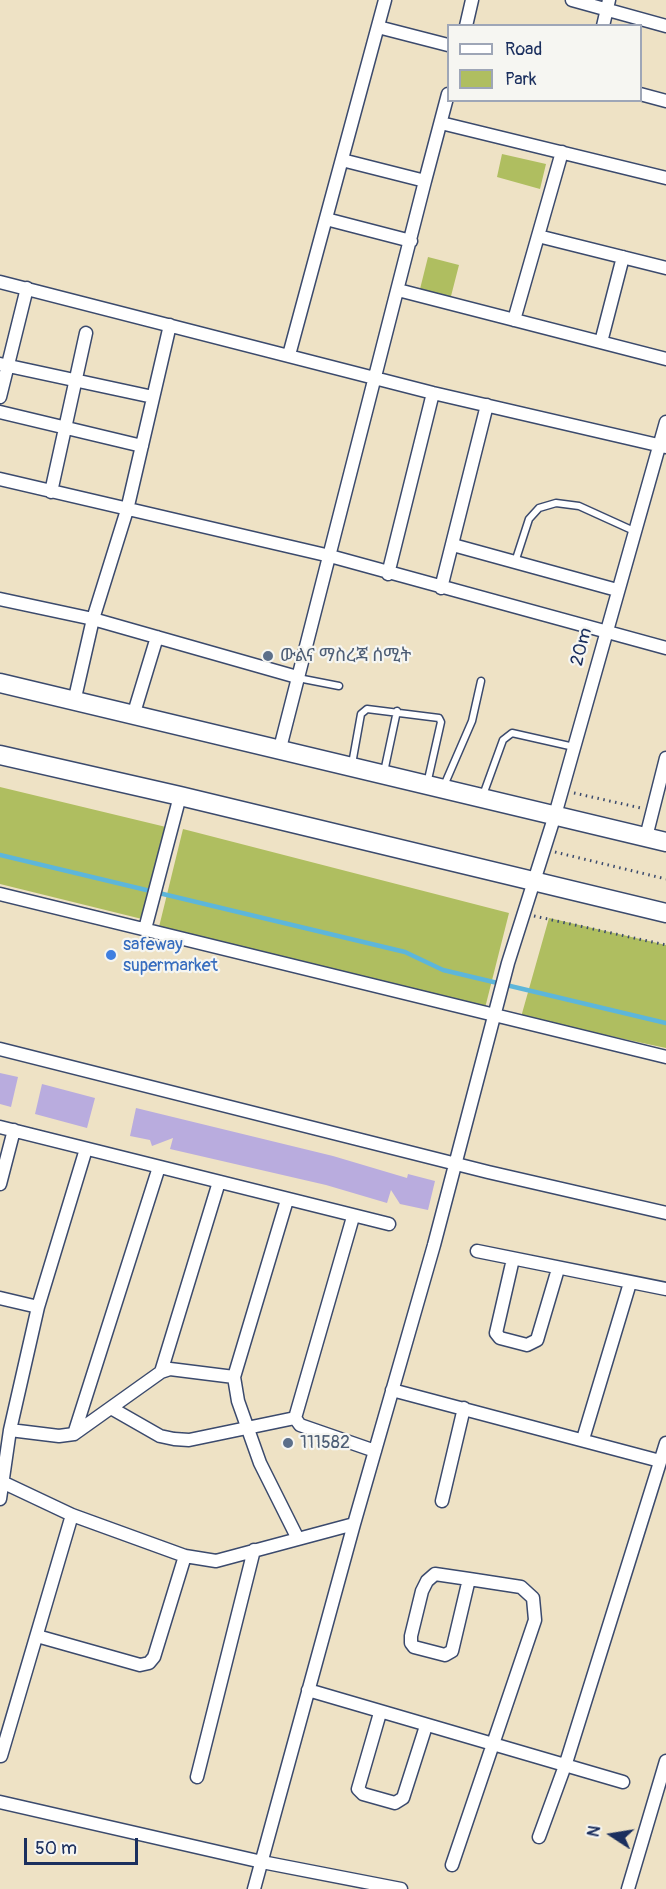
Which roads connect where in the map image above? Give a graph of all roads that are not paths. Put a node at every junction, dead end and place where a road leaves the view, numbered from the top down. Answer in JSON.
{"nodes":[{"id":1,"x":385,"y":0,"type":"edge"},
{"id":2,"x":472,"y":0,"type":"edge"},
{"id":3,"x":572,"y":0,"type":"edge"},
{"id":4,"x":608,"y":5,"type":"edge"},
{"id":5,"x":466,"y":24,"type":"edge"},
{"id":6,"x":603,"y":24,"type":"edge"},
{"id":7,"x":666,"y":26,"type":"edge"},
{"id":8,"x":378,"y":27,"type":"junction"},
{"id":9,"x":447,"y":45,"type":"edge"},
{"id":10,"x":642,"y":95,"type":"edge"},
{"id":11,"x":447,"y":98,"type":"edge"},
{"id":12,"x":666,"y":101,"type":"edge"},
{"id":13,"x":441,"y":123,"type":"junction"},
{"id":14,"x":562,"y":152,"type":"junction"},
{"id":15,"x":342,"y":160,"type":"junction"},
{"id":16,"x":666,"y":178,"type":"edge"},
{"id":17,"x":425,"y":181,"type":"junction"},
{"id":18,"x":326,"y":219,"type":"junction"},
{"id":19,"x":538,"y":236,"type":"junction"},
{"id":20,"x":411,"y":241,"type":"junction"},
{"id":21,"x":622,"y":257,"type":"junction"},
{"id":22,"x":666,"y":268,"type":"edge"},
{"id":23,"x":0,"y":282,"type":"edge"},
{"id":24,"x":27,"y":288,"type":"junction"},
{"id":25,"x":398,"y":290,"type":"junction"},
{"id":26,"x":514,"y":320,"type":"junction"},
{"id":27,"x":170,"y":325,"type":"junction"},
{"id":28,"x":86,"y":333,"type":"dead end"},
{"id":29,"x":601,"y":342,"type":"junction"},
{"id":30,"x":289,"y":356,"type":"junction"},
{"id":31,"x":666,"y":359,"type":"edge"},
{"id":32,"x":4,"y":365,"type":"edge"},
{"id":33,"x":376,"y":378,"type":"junction"},
{"id":34,"x":76,"y":380,"type":"junction"},
{"id":35,"x":433,"y":393,"type":"junction"},
{"id":36,"x":153,"y":397,"type":"junction"},
{"id":37,"x":0,"y":398,"type":"edge"},
{"id":38,"x":487,"y":405,"type":"junction"},
{"id":39,"x":0,"y":412,"type":"edge"},
{"id":40,"x":666,"y":422,"type":"edge"},
{"id":41,"x":66,"y":428,"type":"junction"},
{"id":42,"x":142,"y":446,"type":"junction"},
{"id":43,"x":663,"y":446,"type":"edge"},
{"id":44,"x":0,"y":479,"type":"edge"},
{"id":45,"x":51,"y":492,"type":"junction"},
{"id":46,"x":127,"y":510,"type":"junction"},
{"id":47,"x":634,"y":531,"type":"junction"},
{"id":48,"x":453,"y":544,"type":"junction"},
{"id":49,"x":330,"y":556,"type":"junction"},
{"id":50,"x":515,"y":562,"type":"junction"},
{"id":51,"x":388,"y":574,"type":"junction"},
{"id":52,"x":441,"y":588,"type":"junction"},
{"id":53,"x":617,"y":590,"type":"junction"},
{"id":54,"x":0,"y":598,"type":"edge"},
{"id":55,"x":93,"y":619,"type":"junction"},
{"id":56,"x":605,"y":632,"type":"junction"},
{"id":57,"x":157,"y":637,"type":"junction"},
{"id":58,"x":666,"y":648,"type":"edge"},
{"id":59,"x":297,"y":677,"type":"junction"},
{"id":60,"x":481,"y":681,"type":"dead end"},
{"id":61,"x":0,"y":684,"type":"edge"},
{"id":62,"x":339,"y":686,"type":"dead end"},
{"id":63,"x":74,"y":702,"type":"junction"},
{"id":64,"x":397,"y":711,"type":"junction"},
{"id":65,"x":133,"y":716,"type":"junction"},
{"id":66,"x":574,"y":747,"type":"junction"},
{"id":67,"x":279,"y":752,"type":"junction"},
{"id":68,"x":0,"y":755,"type":"edge"},
{"id":69,"x":666,"y":758,"type":"edge"},
{"id":70,"x":351,"y":768,"type":"junction"},
{"id":71,"x":383,"y":775,"type":"junction"},
{"id":72,"x":435,"y":787,"type":"junction"},
{"id":73,"x":180,"y":795,"type":"junction"},
{"id":74,"x":482,"y":798,"type":"junction"},
{"id":75,"x":555,"y":815,"type":"junction"},
{"id":76,"x":646,"y":837,"type":"junction"},
{"id":77,"x":666,"y":842,"type":"edge"},
{"id":78,"x":534,"y":882,"type":"junction"},
{"id":79,"x":0,"y":894,"type":"edge"},
{"id":80,"x":666,"y":913,"type":"edge"},
{"id":81,"x":145,"y":929,"type":"junction"},
{"id":82,"x":495,"y":1015,"type":"junction"},
{"id":83,"x":0,"y":1049,"type":"edge"},
{"id":84,"x":666,"y":1056,"type":"edge"},
{"id":85,"x":0,"y":1127,"type":"edge"},
{"id":86,"x":14,"y":1131,"type":"junction"},
{"id":87,"x":86,"y":1149,"type":"junction"},
{"id":88,"x":455,"y":1163,"type":"junction"},
{"id":89,"x":159,"y":1167,"type":"junction"},
{"id":90,"x":219,"y":1182,"type":"junction"},
{"id":91,"x":0,"y":1184,"type":"edge"},
{"id":92,"x":287,"y":1200,"type":"junction"},
{"id":93,"x":666,"y":1213,"type":"edge"},
{"id":94,"x":353,"y":1217,"type":"junction"},
{"id":95,"x":389,"y":1224,"type":"dead end"},
{"id":96,"x":477,"y":1251,"type":"dead end"},
{"id":97,"x":513,"y":1259,"type":"junction"},
{"id":98,"x":558,"y":1269,"type":"junction"},
{"id":99,"x":630,"y":1283,"type":"junction"},
{"id":100,"x":666,"y":1289,"type":"edge"},
{"id":101,"x":0,"y":1298,"type":"edge"},
{"id":102,"x":38,"y":1307,"type":"junction"},
{"id":103,"x":161,"y":1372,"type":"junction"},
{"id":104,"x":234,"y":1377,"type":"junction"},
{"id":105,"x":392,"y":1390,"type":"junction"},
{"id":106,"x":111,"y":1408,"type":"junction"},
{"id":107,"x":464,"y":1408,"type":"junction"},
{"id":108,"x":295,"y":1418,"type":"junction"},
{"id":109,"x":248,"y":1428,"type":"junction"},
{"id":110,"x":10,"y":1430,"type":"junction"},
{"id":111,"x":74,"y":1434,"type":"junction"},
{"id":112,"x":583,"y":1439,"type":"junction"},
{"id":113,"x":666,"y":1443,"type":"edge"},
{"id":114,"x":375,"y":1451,"type":"junction"},
{"id":115,"x":660,"y":1461,"type":"junction"},
{"id":116,"x":2,"y":1482,"type":"edge"},
{"id":117,"x":0,"y":1499,"type":"edge"},
{"id":118,"x":442,"y":1501,"type":"dead end"},
{"id":119,"x":72,"y":1515,"type":"junction"},
{"id":120,"x":354,"y":1524,"type":"junction"},
{"id":121,"x":298,"y":1539,"type":"junction"},
{"id":122,"x":254,"y":1550,"type":"junction"},
{"id":123,"x":184,"y":1556,"type":"junction"},
{"id":124,"x":469,"y":1579,"type":"junction"},
{"id":125,"x":37,"y":1636,"type":"junction"},
{"id":126,"x":309,"y":1690,"type":"junction"},
{"id":127,"x":380,"y":1713,"type":"junction"},
{"id":128,"x":426,"y":1726,"type":"junction"},
{"id":129,"x":494,"y":1742,"type":"junction"},
{"id":130,"x":1,"y":1756,"type":"edge"},
{"id":131,"x":666,"y":1761,"type":"edge"},
{"id":132,"x":567,"y":1763,"type":"junction"},
{"id":133,"x":197,"y":1777,"type":"dead end"},
{"id":134,"x":623,"y":1782,"type":"dead end"},
{"id":135,"x":0,"y":1802,"type":"edge"},
{"id":136,"x":539,"y":1837,"type":"dead end"},
{"id":137,"x":262,"y":1862,"type":"junction"},
{"id":138,"x":452,"y":1864,"type":"dead end"},
{"id":139,"x":254,"y":1889,"type":"edge"},
{"id":140,"x":401,"y":1889,"type":"edge"},
{"id":141,"x":628,"y":1889,"type":"edge"}],
"edges":[{"from":1,"to":8,"type":"street"},
{"from":2,"to":5,"type":"street"},
{"from":3,"to":4,"type":"street"},
{"from":4,"to":6,"type":"street"},
{"from":4,"to":7,"type":"street"},
{"from":8,"to":9,"type":"street"},
{"from":8,"to":15,"type":"street"},
{"from":10,"to":12,"type":"street"},
{"from":11,"to":13,"type":"street"},
{"from":13,"to":14,"type":"street"},
{"from":13,"to":17,"type":"street"},
{"from":14,"to":16,"type":"street"},
{"from":14,"to":19,"type":"street"},
{"from":15,"to":17,"type":"street"},
{"from":15,"to":18,"type":"street"},
{"from":17,"to":20,"type":"street"},
{"from":18,"to":20,"type":"street"},
{"from":18,"to":30,"type":"street"},
{"from":19,"to":21,"type":"street"},
{"from":19,"to":26,"type":"street"},
{"from":20,"to":25,"type":"street"},
{"from":21,"to":22,"type":"street"},
{"from":21,"to":29,"type":"street"},
{"from":23,"to":24,"type":"street"},
{"from":24,"to":27,"type":"street"},
{"from":24,"to":32,"type":"street"},
{"from":25,"to":26,"type":"street"},
{"from":25,"to":33,"type":"street"},
{"from":26,"to":29,"type":"street"},
{"from":27,"to":30,"type":"street"},
{"from":27,"to":36,"type":"street"},
{"from":28,"to":34,"type":"street"},
{"from":29,"to":31,"type":"street"},
{"from":30,"to":33,"type":"street"},
{"from":32,"to":34,"type":"street"},
{"from":32,"to":37,"type":"street"},
{"from":33,"to":35,"type":"street"},
{"from":33,"to":49,"type":"street"},
{"from":34,"to":36,"type":"street"},
{"from":34,"to":41,"type":"street"},
{"from":35,"to":38,"type":"street"},
{"from":35,"to":51,"type":"street"},
{"from":36,"to":42,"type":"street"},
{"from":38,"to":43,"type":"street"},
{"from":38,"to":48,"type":"street"},
{"from":39,"to":41,"type":"street"},
{"from":40,"to":43,"type":"street","name":"20m"},
{"from":41,"to":42,"type":"street"},
{"from":41,"to":45,"type":"street"},
{"from":42,"to":46,"type":"street"},
{"from":43,"to":47,"type":"street","name":"20m"},
{"from":44,"to":45,"type":"street"},
{"from":45,"to":46,"type":"street"},
{"from":46,"to":49,"type":"street"},
{"from":46,"to":55,"type":"street"},
{"from":47,"to":50,"type":"lane"},
{"from":47,"to":53,"type":"street","name":"20m"},
{"from":48,"to":50,"type":"street"},
{"from":48,"to":52,"type":"street"},
{"from":49,"to":51,"type":"street"},
{"from":49,"to":59,"type":"street"},
{"from":50,"to":53,"type":"street"},
{"from":51,"to":52,"type":"street"},
{"from":52,"to":56,"type":"street"},
{"from":53,"to":56,"type":"street","name":"20m"},
{"from":54,"to":55,"type":"street"},
{"from":55,"to":57,"type":"street"},
{"from":55,"to":63,"type":"street"},
{"from":56,"to":58,"type":"street"},
{"from":56,"to":66,"type":"street","name":"20m"},
{"from":57,"to":59,"type":"street"},
{"from":57,"to":65,"type":"street"},
{"from":59,"to":62,"type":"lane"},
{"from":59,"to":67,"type":"street"},
{"from":60,"to":72,"type":"lane"},
{"from":61,"to":63,"type":"main road"},
{"from":63,"to":65,"type":"main road"},
{"from":64,"to":70,"type":"lane"},
{"from":64,"to":71,"type":"lane"},
{"from":64,"to":72,"type":"lane"},
{"from":65,"to":67,"type":"main road"},
{"from":66,"to":74,"type":"lane"},
{"from":66,"to":75,"type":"street","name":"20m"},
{"from":67,"to":70,"type":"main road"},
{"from":68,"to":73,"type":"main road"},
{"from":69,"to":76,"type":"street"},
{"from":70,"to":71,"type":"main road"},
{"from":71,"to":72,"type":"main road"},
{"from":72,"to":74,"type":"main road"},
{"from":73,"to":78,"type":"main road"},
{"from":73,"to":81,"type":"street"},
{"from":74,"to":75,"type":"main road"},
{"from":75,"to":76,"type":"main road"},
{"from":75,"to":78,"type":"street","name":"20m"},
{"from":76,"to":77,"type":"main road"},
{"from":78,"to":80,"type":"main road"},
{"from":78,"to":82,"type":"street","name":"20m"},
{"from":79,"to":81,"type":"street"},
{"from":81,"to":82,"type":"street"},
{"from":82,"to":84,"type":"street"},
{"from":82,"to":88,"type":"street","name":"20m"},
{"from":83,"to":88,"type":"street"},
{"from":85,"to":86,"type":"street"},
{"from":86,"to":87,"type":"street"},
{"from":86,"to":91,"type":"street"},
{"from":87,"to":89,"type":"street"},
{"from":87,"to":102,"type":"street"},
{"from":88,"to":93,"type":"street"},
{"from":88,"to":105,"type":"street","name":"20m"},
{"from":89,"to":90,"type":"street"},
{"from":89,"to":111,"type":"street"},
{"from":90,"to":92,"type":"street"},
{"from":90,"to":103,"type":"street"},
{"from":92,"to":94,"type":"street"},
{"from":92,"to":104,"type":"street"},
{"from":94,"to":95,"type":"street"},
{"from":94,"to":108,"type":"street"},
{"from":96,"to":97,"type":"street"},
{"from":97,"to":98,"type":"street"},
{"from":97,"to":98,"type":"street"},
{"from":98,"to":99,"type":"street"},
{"from":99,"to":100,"type":"street"},
{"from":99,"to":112,"type":"street"},
{"from":101,"to":102,"type":"street"},
{"from":102,"to":110,"type":"street"},
{"from":103,"to":104,"type":"street"},
{"from":103,"to":106,"type":"street"},
{"from":104,"to":109,"type":"street"},
{"from":105,"to":107,"type":"street"},
{"from":105,"to":114,"type":"street","name":"20m"},
{"from":106,"to":109,"type":"street"},
{"from":106,"to":111,"type":"street"},
{"from":107,"to":112,"type":"street"},
{"from":107,"to":118,"type":"street"},
{"from":108,"to":109,"type":"street"},
{"from":108,"to":114,"type":"street"},
{"from":109,"to":121,"type":"street"},
{"from":110,"to":111,"type":"street"},
{"from":110,"to":116,"type":"street"},
{"from":112,"to":115,"type":"street"},
{"from":113,"to":115,"type":"street"},
{"from":114,"to":120,"type":"street","name":"20m"},
{"from":115,"to":132,"type":"street"},
{"from":116,"to":117,"type":"street"},
{"from":116,"to":119,"type":"street"},
{"from":119,"to":123,"type":"street"},
{"from":119,"to":125,"type":"street"},
{"from":120,"to":121,"type":"street"},
{"from":120,"to":126,"type":"street","name":"20m"},
{"from":121,"to":122,"type":"street"},
{"from":122,"to":123,"type":"street"},
{"from":122,"to":133,"type":"street"},
{"from":123,"to":125,"type":"street"},
{"from":124,"to":124,"type":"street"},
{"from":124,"to":129,"type":"street"},
{"from":125,"to":130,"type":"street"},
{"from":126,"to":127,"type":"street"},
{"from":126,"to":137,"type":"street","name":"20m"},
{"from":127,"to":128,"type":"street"},
{"from":127,"to":128,"type":"street"},
{"from":128,"to":129,"type":"street"},
{"from":129,"to":132,"type":"street"},
{"from":129,"to":138,"type":"street"},
{"from":131,"to":141,"type":"street"},
{"from":132,"to":134,"type":"street"},
{"from":132,"to":136,"type":"street"},
{"from":135,"to":137,"type":"street"},
{"from":137,"to":139,"type":"street","name":"20m"},
{"from":137,"to":140,"type":"street"}]}
